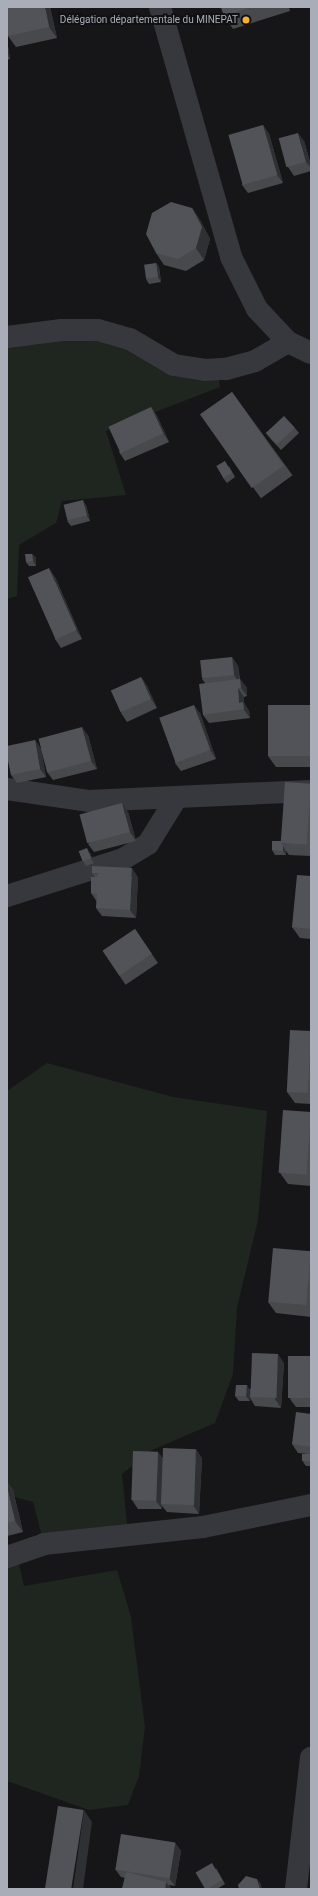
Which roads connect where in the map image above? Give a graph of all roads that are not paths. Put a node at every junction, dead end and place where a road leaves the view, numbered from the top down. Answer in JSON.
{"nodes":[{"id":1,"x":160,"y":7,"type":"edge"},
{"id":2,"x":7,"y":337,"type":"edge"},
{"id":3,"x":288,"y":342,"type":"junction"},
{"id":4,"x":311,"y":352,"type":"edge"},
{"id":5,"x":7,"y":789,"type":"edge"},
{"id":6,"x":311,"y":791,"type":"edge"},
{"id":7,"x":177,"y":797,"type":"junction"},
{"id":8,"x":7,"y":896,"type":"edge"},
{"id":9,"x":311,"y":1505,"type":"edge"},
{"id":10,"x":7,"y":1557,"type":"edge"},
{"id":11,"x":311,"y":1758,"type":"edge"},
{"id":12,"x":296,"y":1889,"type":"edge"}],
"edges":[{"from":1,"to":3,"type":"street"},
{"from":2,"to":3,"type":"street"},
{"from":3,"to":4,"type":"street"},
{"from":5,"to":7,"type":"street"},
{"from":6,"to":7,"type":"street"},
{"from":7,"to":8,"type":"street"},
{"from":9,"to":10,"type":"street"},
{"from":11,"to":12,"type":"street"}]}
